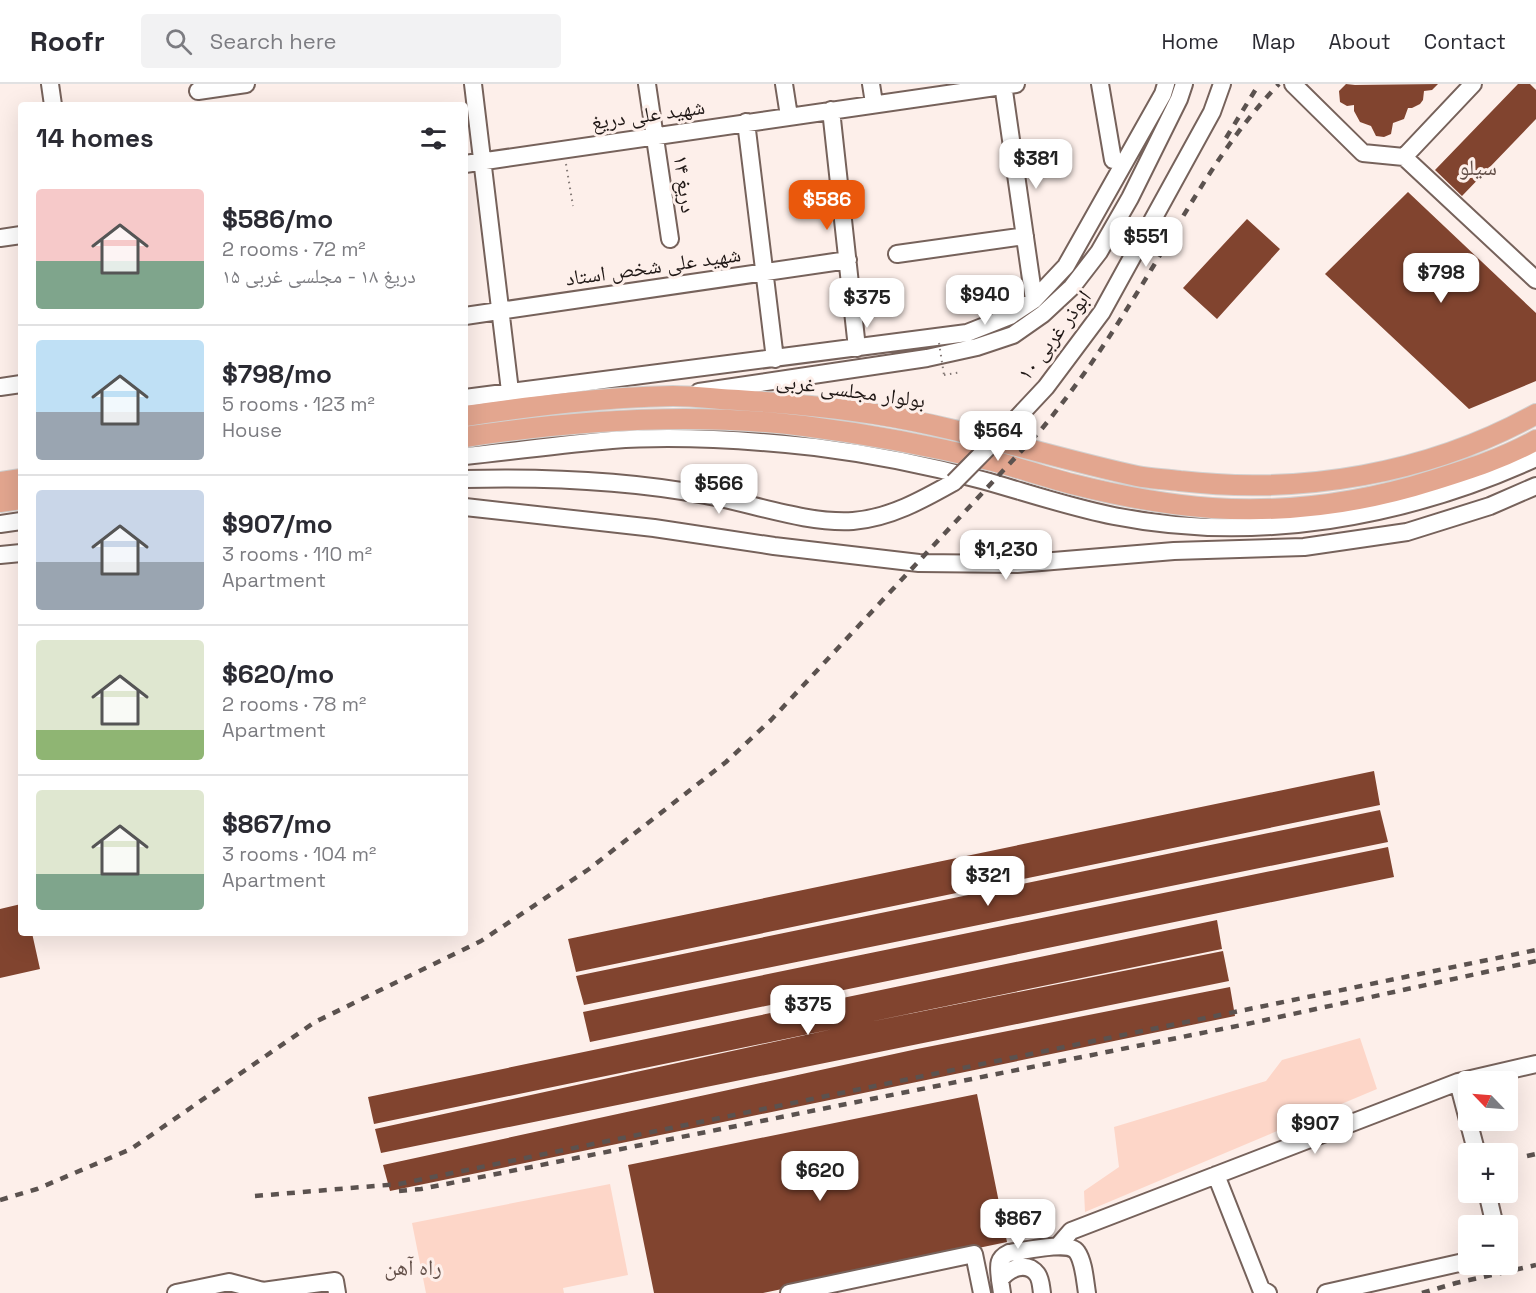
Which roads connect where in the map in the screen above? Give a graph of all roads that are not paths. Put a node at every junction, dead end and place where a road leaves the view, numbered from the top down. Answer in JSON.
{"nodes":[{"id":1,"x":50,"y":84,"type":"edge"},
{"id":2,"x":246,"y":84,"type":"edge"},
{"id":3,"x":473,"y":84,"type":"edge"},
{"id":4,"x":647,"y":84,"type":"edge"},
{"id":5,"x":784,"y":84,"type":"edge"},
{"id":6,"x":871,"y":84,"type":"edge"},
{"id":7,"x":1100,"y":84,"type":"edge"},
{"id":8,"x":1166,"y":84,"type":"edge"},
{"id":9,"x":1184,"y":84,"type":"edge"},
{"id":10,"x":1222,"y":84,"type":"edge"},
{"id":11,"x":1293,"y":84,"type":"edge"},
{"id":12,"x":1473,"y":84,"type":"edge"},
{"id":13,"x":1007,"y":85,"type":"edge"},
{"id":14,"x":198,"y":93,"type":"edge"},
{"id":15,"x":53,"y":102,"type":"edge"},
{"id":16,"x":874,"y":103,"type":"junction"},
{"id":17,"x":831,"y":110,"type":"junction"},
{"id":18,"x":789,"y":116,"type":"junction"},
{"id":19,"x":746,"y":122,"type":"junction"},
{"id":20,"x":656,"y":135,"type":"junction"},
{"id":21,"x":1404,"y":157,"type":"junction"},
{"id":22,"x":1113,"y":160,"type":"dead end"},
{"id":23,"x":482,"y":162,"type":"junction"},
{"id":24,"x":468,"y":164,"type":"edge"},
{"id":25,"x":18,"y":235,"type":"edge"},
{"id":26,"x":1025,"y":236,"type":"junction"},
{"id":27,"x":0,"y":238,"type":"edge"},
{"id":28,"x":670,"y":239,"type":"dead end"},
{"id":29,"x":897,"y":254,"type":"dead end"},
{"id":30,"x":848,"y":260,"type":"junction"},
{"id":31,"x":764,"y":272,"type":"junction"},
{"id":32,"x":1536,"y":280,"type":"edge"},
{"id":33,"x":1034,"y":300,"type":"junction"},
{"id":34,"x":500,"y":311,"type":"junction"},
{"id":35,"x":468,"y":316,"type":"edge"},
{"id":36,"x":857,"y":348,"type":"junction"},
{"id":37,"x":775,"y":359,"type":"junction"},
{"id":38,"x":18,"y":384,"type":"edge"},
{"id":39,"x":0,"y":387,"type":"edge"},
{"id":40,"x":510,"y":391,"type":"junction"},
{"id":41,"x":675,"y":396,"type":"junction"},
{"id":42,"x":468,"y":398,"type":"edge"},
{"id":43,"x":1536,"y":414,"type":"edge"},
{"id":44,"x":468,"y":416,"type":"edge"},
{"id":45,"x":468,"y":437,"type":"edge"},
{"id":46,"x":1536,"y":440,"type":"edge"},
{"id":47,"x":468,"y":456,"type":"edge"},
{"id":48,"x":1536,"y":458,"type":"edge"},
{"id":49,"x":18,"y":479,"type":"edge"},
{"id":50,"x":468,"y":479,"type":"edge"},
{"id":51,"x":0,"y":482,"type":"edge"},
{"id":52,"x":1536,"y":486,"type":"edge"},
{"id":53,"x":18,"y":499,"type":"edge"},
{"id":54,"x":0,"y":502,"type":"edge"},
{"id":55,"x":468,"y":507,"type":"edge"},
{"id":56,"x":18,"y":521,"type":"edge"},
{"id":57,"x":0,"y":524,"type":"edge"},
{"id":58,"x":18,"y":553,"type":"edge"},
{"id":59,"x":0,"y":555,"type":"edge"},
{"id":60,"x":1536,"y":1064,"type":"edge"},
{"id":61,"x":1506,"y":1071,"type":"edge"},
{"id":62,"x":1458,"y":1082,"type":"edge"},
{"id":63,"x":1216,"y":1175,"type":"junction"},
{"id":64,"x":1058,"y":1246,"type":"junction"},
{"id":65,"x":1458,"y":1263,"type":"edge"},
{"id":66,"x":829,"y":1286,"type":"edge"},
{"id":67,"x":1001,"y":1287,"type":"edge"},
{"id":68,"x":176,"y":1293,"type":"edge"},
{"id":69,"x":337,"y":1293,"type":"edge"},
{"id":70,"x":789,"y":1293,"type":"edge"},
{"id":71,"x":982,"y":1293,"type":"edge"},
{"id":72,"x":1042,"y":1293,"type":"edge"},
{"id":73,"x":1087,"y":1293,"type":"edge"},
{"id":74,"x":1268,"y":1293,"type":"edge"},
{"id":75,"x":1326,"y":1293,"type":"edge"}],
"edges":[{"from":1,"to":15,"type":"street"},
{"from":2,"to":14,"type":"street"},
{"from":3,"to":23,"type":"street"},
{"from":4,"to":20,"type":"street","name":"دریغ ۱۴"},
{"from":5,"to":18,"type":"street"},
{"from":6,"to":16,"type":"street"},
{"from":7,"to":22,"type":"street"},
{"from":8,"to":33,"type":"street"},
{"from":9,"to":41,"type":"street","name":"ابوذر غربی ۱۰"},
{"from":10,"to":50,"type":"street","name":"ابوذر غربی ۱۰","bridge":true},
{"from":11,"to":21,"type":"street"},
{"from":12,"to":21,"type":"street"},
{"from":13,"to":16,"type":"street","name":"شهید علی دریغ"},
{"from":13,"to":26,"type":"street"},
{"from":16,"to":17,"type":"street","name":"شهید علی دریغ"},
{"from":17,"to":18,"type":"street","name":"شهید علی دریغ"},
{"from":17,"to":30,"type":"street"},
{"from":18,"to":19,"type":"street","name":"شهید علی دریغ"},
{"from":19,"to":20,"type":"street","name":"شهید علی دریغ"},
{"from":19,"to":31,"type":"street"},
{"from":20,"to":23,"type":"street","name":"شهید علی دریغ"},
{"from":20,"to":28,"type":"street","name":"دریغ ۱۴"},
{"from":21,"to":32,"type":"street"},
{"from":23,"to":24,"type":"street","name":"شهید علی دریغ"},
{"from":23,"to":34,"type":"street"},
{"from":25,"to":27,"type":"street"},
{"from":26,"to":29,"type":"street"},
{"from":26,"to":33,"type":"street"},
{"from":30,"to":31,"type":"street","name":"شهید علی شخص استاد"},
{"from":30,"to":36,"type":"street"},
{"from":31,"to":34,"type":"street","name":"شهید علی شخص استاد"},
{"from":31,"to":37,"type":"street"},
{"from":33,"to":36,"type":"street"},
{"from":34,"to":35,"type":"street","name":"شهید علی شخص استاد"},
{"from":34,"to":40,"type":"street"},
{"from":36,"to":37,"type":"street"},
{"from":37,"to":40,"type":"street"},
{"from":38,"to":39,"type":"street"},
{"from":40,"to":42,"type":"street"},
{"from":41,"to":43,"type":"main road","name":"بولوار مجلسی غربی"},
{"from":41,"to":44,"type":"main road","name":"بولوار مجلسی غربی"},
{"from":45,"to":46,"type":"main road","name":"بولوار مجلسی غربی"},
{"from":47,"to":48,"type":"street"},
{"from":49,"to":51,"type":"main road"},
{"from":52,"to":55,"type":"street"},
{"from":53,"to":54,"type":"main road"},
{"from":56,"to":57,"type":"street"},
{"from":58,"to":59,"type":"street"},
{"from":60,"to":61,"type":"street"},
{"from":62,"to":63,"type":"street"},
{"from":63,"to":64,"type":"street"},
{"from":63,"to":74,"type":"street"},
{"from":64,"to":67,"type":"street"},
{"from":64,"to":73,"type":"street"},
{"from":65,"to":75,"type":"street"},
{"from":66,"to":70,"type":"street"},
{"from":66,"to":71,"type":"street"},
{"from":67,"to":72,"type":"street"},
{"from":68,"to":69,"type":"street"}]}
